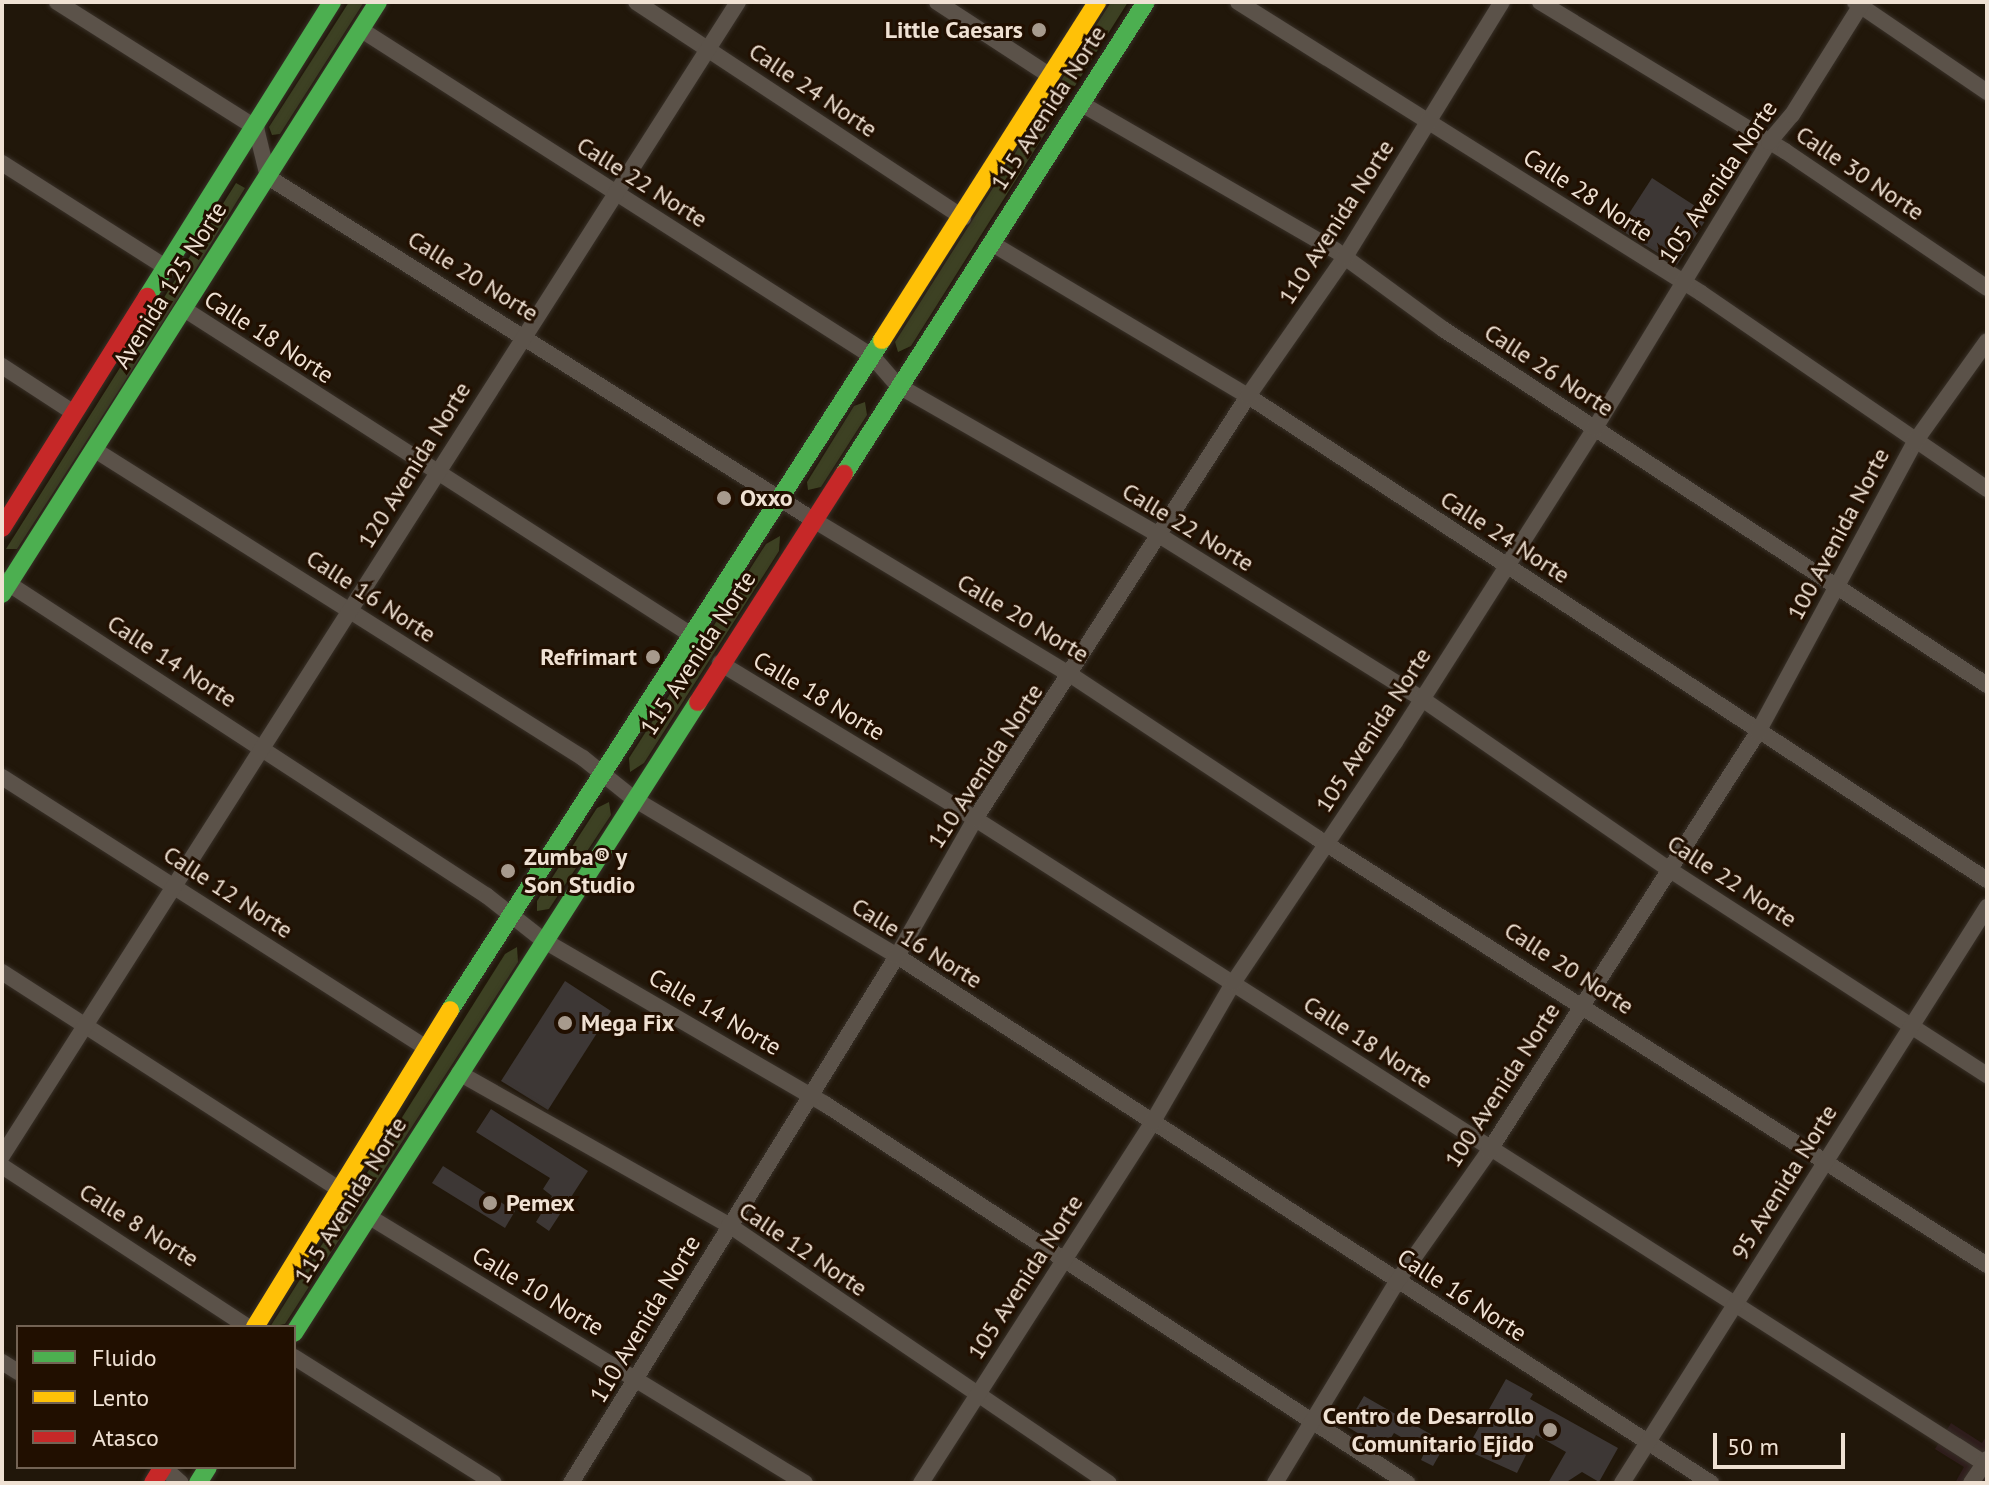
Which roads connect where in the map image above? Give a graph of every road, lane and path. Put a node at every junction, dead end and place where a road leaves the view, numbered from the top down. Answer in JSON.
{"nodes":[{"id":1,"x":57,"y":2,"type":"edge"},
{"id":2,"x":332,"y":2,"type":"edge"},
{"id":3,"x":378,"y":2,"type":"edge"},
{"id":4,"x":636,"y":2,"type":"edge"},
{"id":5,"x":738,"y":2,"type":"edge"},
{"id":6,"x":937,"y":2,"type":"edge"},
{"id":7,"x":1097,"y":2,"type":"edge"},
{"id":8,"x":1146,"y":2,"type":"edge"},
{"id":9,"x":1238,"y":2,"type":"edge"},
{"id":10,"x":1502,"y":2,"type":"edge"},
{"id":11,"x":1540,"y":2,"type":"edge"},
{"id":12,"x":1859,"y":3,"type":"edge"},
{"id":13,"x":360,"y":29,"type":"junction"},
{"id":14,"x":708,"y":49,"type":"junction"},
{"id":15,"x":1049,"y":75,"type":"junction"},
{"id":16,"x":1987,"y":92,"type":"edge"},
{"id":17,"x":1080,"y":103,"type":"junction"},
{"id":18,"x":1429,"y":120,"type":"junction"},
{"id":19,"x":256,"y":128,"type":"junction"},
{"id":20,"x":1769,"y":142,"type":"junction"},
{"id":21,"x":2,"y":163,"type":"edge"},
{"id":22,"x":268,"y":177,"type":"junction"},
{"id":23,"x":617,"y":194,"type":"junction"},
{"id":24,"x":963,"y":218,"type":"junction"},
{"id":25,"x":991,"y":243,"type":"junction"},
{"id":26,"x":1345,"y":257,"type":"junction"},
{"id":27,"x":167,"y":268,"type":"junction"},
{"id":28,"x":1680,"y":283,"type":"junction"},
{"id":29,"x":1987,"y":288,"type":"edge"},
{"id":30,"x":184,"y":309,"type":"junction"},
{"id":31,"x":524,"y":337,"type":"junction"},
{"id":32,"x":1987,"y":341,"type":"edge"},
{"id":33,"x":873,"y":357,"type":"junction"},
{"id":34,"x":2,"y":366,"type":"edge"},
{"id":35,"x":897,"y":385,"type":"junction"},
{"id":36,"x":1248,"y":396,"type":"junction"},
{"id":37,"x":74,"y":413,"type":"junction"},
{"id":38,"x":1595,"y":428,"type":"junction"},
{"id":39,"x":1914,"y":443,"type":"junction"},
{"id":40,"x":95,"y":450,"type":"junction"},
{"id":41,"x":435,"y":475,"type":"junction"},
{"id":42,"x":1987,"y":489,"type":"edge"},
{"id":43,"x":781,"y":498,"type":"junction"},
{"id":44,"x":812,"y":519,"type":"junction"},
{"id":45,"x":2,"y":528,"type":"edge"},
{"id":46,"x":1162,"y":537,"type":"junction"},
{"id":47,"x":1506,"y":568,"type":"junction"},
{"id":48,"x":4,"y":586,"type":"edge"},
{"id":49,"x":1836,"y":590,"type":"junction"},
{"id":50,"x":351,"y":611,"type":"junction"},
{"id":51,"x":693,"y":636,"type":"junction"},
{"id":52,"x":720,"y":663,"type":"junction"},
{"id":53,"x":1071,"y":675,"type":"junction"},
{"id":54,"x":1987,"y":685,"type":"edge"},
{"id":55,"x":1422,"y":699,"type":"junction"},
{"id":56,"x":1758,"y":732,"type":"junction"},
{"id":57,"x":262,"y":748,"type":"junction"},
{"id":58,"x":606,"y":774,"type":"junction"},
{"id":59,"x":2,"y":777,"type":"edge"},
{"id":60,"x":634,"y":799,"type":"junction"},
{"id":61,"x":975,"y":819,"type":"junction"},
{"id":62,"x":1328,"y":844,"type":"junction"},
{"id":63,"x":1670,"y":870,"type":"junction"},
{"id":64,"x":1987,"y":880,"type":"edge"},
{"id":65,"x":175,"y":888,"type":"junction"},
{"id":66,"x":1987,"y":907,"type":"edge"},
{"id":67,"x":515,"y":914,"type":"junction"},
{"id":68,"x":543,"y":940,"type":"junction"},
{"id":69,"x":897,"y":956,"type":"junction"},
{"id":70,"x":2,"y":972,"type":"edge"},
{"id":71,"x":1233,"y":983,"type":"junction"},
{"id":72,"x":1583,"y":1005,"type":"junction"},
{"id":73,"x":84,"y":1026,"type":"junction"},
{"id":74,"x":1910,"y":1026,"type":"junction"},
{"id":75,"x":428,"y":1049,"type":"junction"},
{"id":76,"x":459,"y":1073,"type":"junction"},
{"id":77,"x":1987,"y":1075,"type":"edge"},
{"id":78,"x":809,"y":1095,"type":"junction"},
{"id":79,"x":1152,"y":1123,"type":"junction"},
{"id":80,"x":1489,"y":1151,"type":"junction"},
{"id":81,"x":2,"y":1156,"type":"edge"},
{"id":82,"x":1825,"y":1161,"type":"junction"},
{"id":83,"x":2,"y":1166,"type":"edge"},
{"id":84,"x":339,"y":1189,"type":"junction"},
{"id":85,"x":368,"y":1216,"type":"junction"},
{"id":86,"x":729,"y":1225,"type":"junction"},
{"id":87,"x":1063,"y":1263,"type":"junction"},
{"id":88,"x":1987,"y":1265,"type":"edge"},
{"id":89,"x":1396,"y":1283,"type":"junction"},
{"id":90,"x":1737,"y":1302,"type":"junction"},
{"id":91,"x":245,"y":1325,"type":"edge"},
{"id":92,"x":256,"y":1325,"type":"edge"},
{"id":93,"x":296,"y":1330,"type":"edge"},
{"id":94,"x":296,"y":1358,"type":"edge"},
{"id":95,"x":638,"y":1381,"type":"junction"},
{"id":96,"x":976,"y":1397,"type":"junction"},
{"id":97,"x":1314,"y":1423,"type":"junction"},
{"id":98,"x":1647,"y":1442,"type":"junction"},
{"id":99,"x":1986,"y":1462,"type":"edge"},
{"id":100,"x":165,"y":1469,"type":"edge"},
{"id":101,"x":181,"y":1483,"type":"edge"},
{"id":102,"x":494,"y":1483,"type":"edge"},
{"id":103,"x":571,"y":1483,"type":"edge"},
{"id":104,"x":805,"y":1483,"type":"edge"},
{"id":105,"x":921,"y":1483,"type":"edge"},
{"id":106,"x":1109,"y":1483,"type":"edge"},
{"id":107,"x":1275,"y":1483,"type":"edge"},
{"id":108,"x":1407,"y":1483,"type":"edge"},
{"id":109,"x":1622,"y":1483,"type":"edge"},
{"id":110,"x":1711,"y":1483,"type":"edge"},
{"id":111,"x":1971,"y":1483,"type":"edge"}],
"edges":[{"from":1,"to":19,"type":"street"},
{"from":2,"to":19,"type":"main road","name":"Avenida 125 Norte"},
{"from":3,"to":13,"type":"main road","name":"Avenida 125 Norte"},
{"from":4,"to":14,"type":"street","name":"Calle 24 Norte"},
{"from":5,"to":14,"type":"street","name":"120 Avenida Norte"},
{"from":6,"to":15,"type":"street"},
{"from":7,"to":15,"type":"main road","name":"115 Avenida Norte"},
{"from":8,"to":17,"type":"main road","name":"115 Avenida Norte"},
{"from":9,"to":18,"type":"street","name":"Calle 28 Norte"},
{"from":10,"to":18,"type":"street","name":"110 Avenida Norte"},
{"from":11,"to":20,"type":"street","name":"Calle 30 Norte"},
{"from":12,"to":16,"type":"street"},
{"from":12,"to":20,"type":"street","name":"105 Avenida Norte"},
{"from":13,"to":22,"type":"main road","name":"Avenida 125 Norte"},
{"from":13,"to":23,"type":"street","name":"Calle 22 Norte"},
{"from":14,"to":23,"type":"street","name":"120 Avenida Norte"},
{"from":14,"to":24,"type":"street","name":"Calle 24 Norte"},
{"from":15,"to":24,"type":"main road","name":"115 Avenida Norte"},
{"from":17,"to":25,"type":"main road","name":"115 Avenida Norte"},
{"from":17,"to":26,"type":"street","name":"Calle 26 Norte"},
{"from":18,"to":26,"type":"street","name":"110 Avenida Norte"},
{"from":18,"to":28,"type":"street","name":"Calle 28 Norte"},
{"from":19,"to":22,"type":"street"},
{"from":19,"to":27,"type":"main road","name":"Avenida 125 Norte"},
{"from":20,"to":28,"type":"street","name":"105 Avenida Norte"},
{"from":20,"to":29,"type":"street","name":"Calle 30 Norte"},
{"from":21,"to":27,"type":"street"},
{"from":22,"to":30,"type":"main road","name":"Avenida 125 Norte"},
{"from":22,"to":31,"type":"street","name":"Calle 20 Norte"},
{"from":23,"to":31,"type":"street","name":"120 Avenida Norte"},
{"from":23,"to":33,"type":"street","name":"Calle 22 Norte"},
{"from":24,"to":33,"type":"main road","name":"115 Avenida Norte"},
{"from":25,"to":35,"type":"main road","name":"115 Avenida Norte"},
{"from":25,"to":36,"type":"street","name":"Calle 24 Norte"},
{"from":26,"to":36,"type":"street","name":"110 Avenida Norte"},
{"from":26,"to":38,"type":"street","name":"Calle 26 Norte"},
{"from":27,"to":37,"type":"main road","name":"Avenida 125 Norte"},
{"from":28,"to":38,"type":"street","name":"105 Avenida Norte"},
{"from":28,"to":39,"type":"street","name":"Calle 28 Norte"},
{"from":30,"to":40,"type":"main road","name":"Avenida 125 Norte"},
{"from":30,"to":41,"type":"street","name":"Calle 18 Norte"},
{"from":31,"to":41,"type":"street","name":"120 Avenida Norte"},
{"from":31,"to":43,"type":"street","name":"Calle 20 Norte"},
{"from":32,"to":39,"type":"street","name":"100 Avenida Norte"},
{"from":33,"to":35,"type":"street","name":"Calle 22 Norte"},
{"from":33,"to":43,"type":"main road","name":"115 Avenida Norte"},
{"from":34,"to":37,"type":"street"},
{"from":35,"to":44,"type":"main road","name":"115 Avenida Norte"},
{"from":35,"to":46,"type":"street","name":"Calle 22 Norte"},
{"from":36,"to":46,"type":"street","name":"110 Avenida Norte"},
{"from":36,"to":47,"type":"street","name":"Calle 24 Norte"},
{"from":37,"to":45,"type":"main road","name":"Avenida 125 Norte"},
{"from":38,"to":47,"type":"street","name":"105 Avenida Norte"},
{"from":38,"to":49,"type":"street","name":"Calle 26 Norte"},
{"from":39,"to":42,"type":"street","name":"Calle 28 Norte"},
{"from":39,"to":49,"type":"street","name":"100 Avenida Norte"},
{"from":40,"to":48,"type":"main road","name":"Avenida 125 Norte"},
{"from":40,"to":50,"type":"street","name":"Calle 16 Norte"},
{"from":41,"to":50,"type":"street","name":"120 Avenida Norte"},
{"from":41,"to":51,"type":"street","name":"Calle 18 Norte"},
{"from":43,"to":44,"type":"street","name":"Calle 20 Norte"},
{"from":43,"to":51,"type":"main road","name":"115 Avenida Norte"},
{"from":44,"to":52,"type":"main road","name":"115 Avenida Norte"},
{"from":44,"to":53,"type":"street","name":"Calle 20 Norte"},
{"from":46,"to":53,"type":"street","name":"110 Avenida Norte"},
{"from":46,"to":55,"type":"street","name":"Calle 22 Norte"},
{"from":47,"to":55,"type":"street","name":"105 Avenida Norte"},
{"from":47,"to":56,"type":"street","name":"Calle 24 Norte"},
{"from":48,"to":57,"type":"street","name":"Calle 14 Norte"},
{"from":49,"to":54,"type":"street","name":"Calle 26 Norte"},
{"from":49,"to":56,"type":"street","name":"100 Avenida Norte"},
{"from":50,"to":57,"type":"street","name":"120 Avenida Norte"},
{"from":50,"to":58,"type":"street","name":"Calle 16 Norte"},
{"from":51,"to":58,"type":"main road","name":"115 Avenida Norte"},
{"from":52,"to":60,"type":"main road","name":"115 Avenida Norte"},
{"from":52,"to":61,"type":"street","name":"Calle 18 Norte"},
{"from":53,"to":61,"type":"street","name":"110 Avenida Norte"},
{"from":53,"to":62,"type":"street","name":"Calle 20 Norte"},
{"from":55,"to":62,"type":"street","name":"105 Avenida Norte"},
{"from":55,"to":63,"type":"street","name":"Calle 22 Norte"},
{"from":56,"to":63,"type":"street","name":"100 Avenida Norte"},
{"from":56,"to":64,"type":"street","name":"Calle 24 Norte"},
{"from":57,"to":65,"type":"street","name":"120 Avenida Norte"},
{"from":57,"to":67,"type":"street","name":"Calle 14 Norte"},
{"from":58,"to":60,"type":"street","name":"Calle 16 Norte"},
{"from":58,"to":67,"type":"main road","name":"115 Avenida Norte"},
{"from":59,"to":65,"type":"street","name":"Calle 12 Norte"},
{"from":60,"to":68,"type":"main road","name":"115 Avenida Norte"},
{"from":60,"to":69,"type":"street","name":"Calle 16 Norte"},
{"from":61,"to":69,"type":"street","name":"110 Avenida Norte"},
{"from":61,"to":71,"type":"street","name":"Calle 18 Norte"},
{"from":62,"to":71,"type":"street","name":"105 Avenida Norte"},
{"from":62,"to":72,"type":"street","name":"Calle 20 Norte"},
{"from":63,"to":72,"type":"street","name":"100 Avenida Norte"},
{"from":63,"to":74,"type":"street","name":"Calle 22 Norte"},
{"from":65,"to":73,"type":"street","name":"120 Avenida Norte"},
{"from":65,"to":75,"type":"street","name":"Calle 12 Norte"},
{"from":66,"to":74,"type":"street","name":"95 Avenida Norte"},
{"from":67,"to":68,"type":"street","name":"Calle 14 Norte"},
{"from":67,"to":75,"type":"main road","name":"115 Avenida Norte"},
{"from":68,"to":76,"type":"main road","name":"115 Avenida Norte"},
{"from":68,"to":78,"type":"street","name":"Calle 14 Norte"},
{"from":69,"to":78,"type":"street","name":"110 Avenida Norte"},
{"from":69,"to":79,"type":"street","name":"Calle 16 Norte"},
{"from":70,"to":73,"type":"street"},
{"from":71,"to":79,"type":"street","name":"105 Avenida Norte"},
{"from":71,"to":80,"type":"street","name":"Calle 18 Norte"},
{"from":72,"to":80,"type":"street","name":"100 Avenida Norte"},
{"from":72,"to":82,"type":"street","name":"Calle 20 Norte"},
{"from":73,"to":81,"type":"street","name":"120 Avenida Norte"},
{"from":73,"to":84,"type":"street"},
{"from":74,"to":77,"type":"street","name":"Calle 22 Norte"},
{"from":74,"to":82,"type":"street","name":"95 Avenida Norte"},
{"from":75,"to":84,"type":"main road","name":"115 Avenida Norte"},
{"from":76,"to":85,"type":"main road","name":"115 Avenida Norte"},
{"from":76,"to":86,"type":"street","name":"Calle 12 Norte"},
{"from":78,"to":86,"type":"street","name":"110 Avenida Norte"},
{"from":78,"to":87,"type":"street","name":"Calle 14 Norte"},
{"from":79,"to":87,"type":"street","name":"105 Avenida Norte"},
{"from":79,"to":89,"type":"street","name":"Calle 16 Norte"},
{"from":80,"to":89,"type":"street","name":"100 Avenida Norte"},
{"from":80,"to":90,"type":"street","name":"Calle 18 Norte"},
{"from":82,"to":88,"type":"street","name":"Calle 20 Norte"},
{"from":82,"to":90,"type":"street","name":"95 Avenida Norte"},
{"from":83,"to":91,"type":"street","name":"Calle 8 Norte"},
{"from":84,"to":92,"type":"main road","name":"115 Avenida Norte"},
{"from":85,"to":93,"type":"main road","name":"115 Avenida Norte"},
{"from":85,"to":95,"type":"street","name":"Calle 10 Norte"},
{"from":86,"to":95,"type":"street","name":"110 Avenida Norte"},
{"from":86,"to":96,"type":"street","name":"Calle 12 Norte"},
{"from":87,"to":96,"type":"street","name":"105 Avenida Norte"},
{"from":87,"to":97,"type":"street","name":"Calle 14 Norte"},
{"from":89,"to":97,"type":"street","name":"100 Avenida Norte"},
{"from":89,"to":98,"type":"street","name":"Calle 16 Norte"},
{"from":90,"to":98,"type":"street","name":"95 Avenida Norte"},
{"from":90,"to":99,"type":"street","name":"Calle 18 Norte"},
{"from":94,"to":102,"type":"street"},
{"from":95,"to":103,"type":"street","name":"110 Avenida Norte"},
{"from":95,"to":104,"type":"street","name":"Calle 10 Norte"},
{"from":96,"to":105,"type":"street","name":"105 Avenida Norte"},
{"from":96,"to":106,"type":"street","name":"Calle 12 Norte"},
{"from":97,"to":107,"type":"street","name":"100 Avenida Norte"},
{"from":97,"to":108,"type":"street","name":"Calle 14 Norte"},
{"from":98,"to":109,"type":"street","name":"95 Avenida Norte"},
{"from":98,"to":110,"type":"street","name":"Calle 16 Norte"},
{"from":99,"to":111,"type":"street"},
{"from":100,"to":101,"type":"street"}]}
